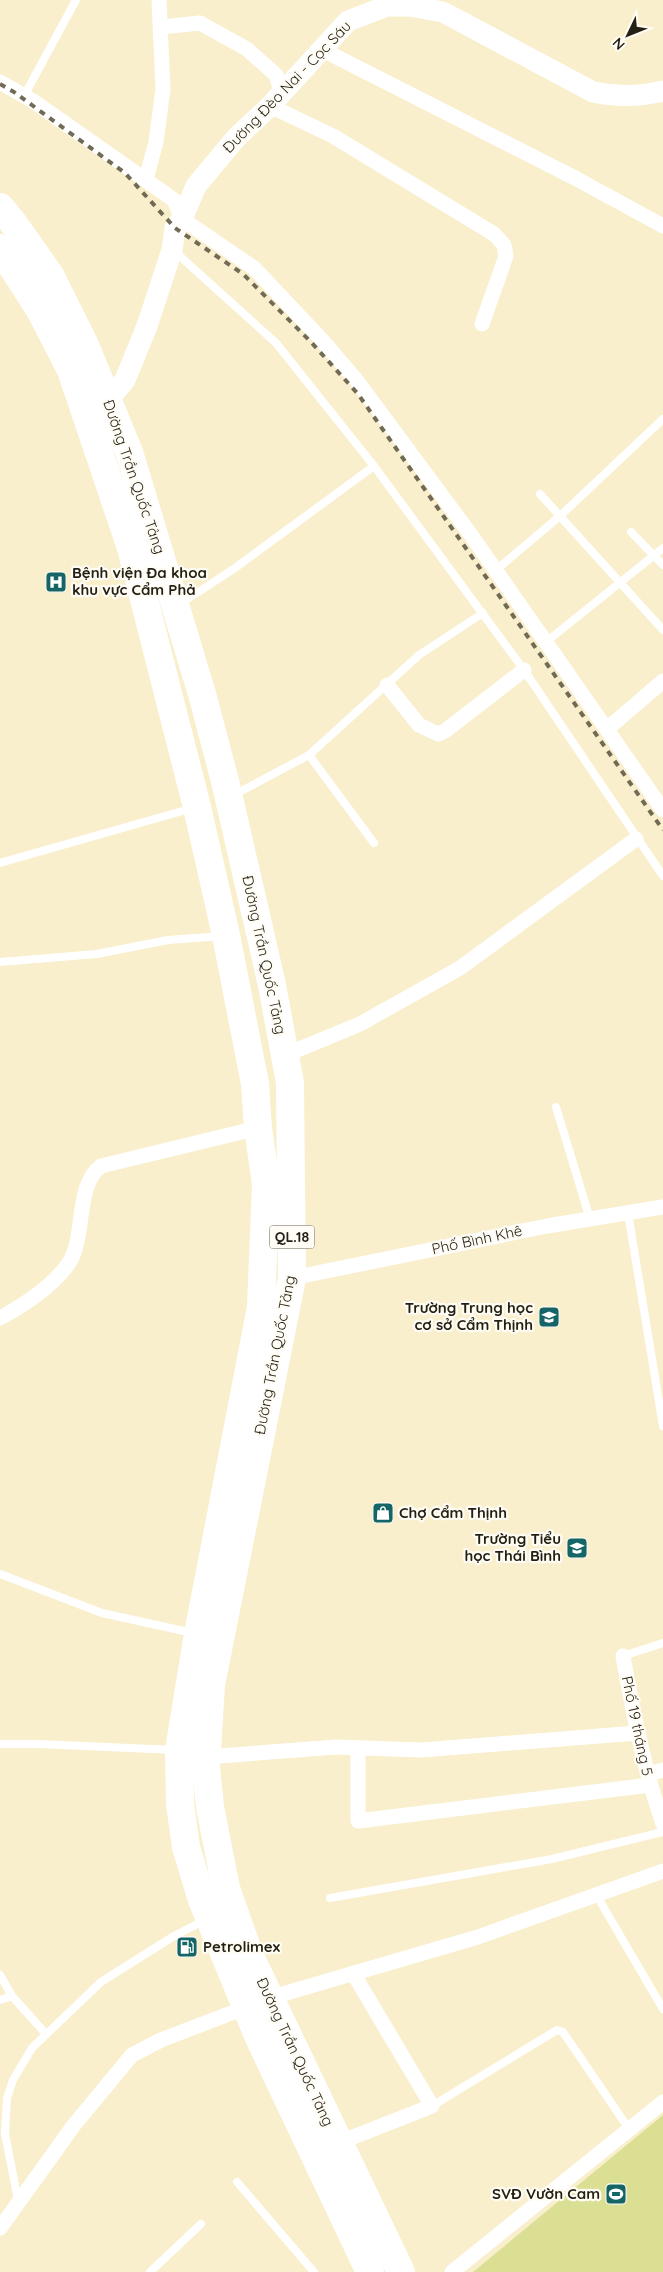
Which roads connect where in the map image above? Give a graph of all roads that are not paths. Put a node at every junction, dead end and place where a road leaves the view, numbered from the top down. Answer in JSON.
{"nodes":[{"id":1,"x":76,"y":0,"type":"edge"},
{"id":2,"x":159,"y":0,"type":"edge"},
{"id":3,"x":161,"y":28,"type":"junction"},
{"id":4,"x":321,"y":49,"type":"junction"},
{"id":5,"x":0,"y":82,"type":"edge"},
{"id":6,"x":663,"y":91,"type":"edge"},
{"id":7,"x":24,"y":96,"type":"junction"},
{"id":8,"x":276,"y":100,"type":"junction"},
{"id":9,"x":146,"y":180,"type":"junction"},
{"id":10,"x":0,"y":207,"type":"edge"},
{"id":11,"x":182,"y":219,"type":"junction"},
{"id":12,"x":663,"y":226,"type":"edge"},
{"id":13,"x":0,"y":248,"type":"edge"},
{"id":14,"x":172,"y":250,"type":"junction"},
{"id":15,"x":482,"y":324,"type":"dead end"},
{"id":16,"x":108,"y":400,"type":"junction"},
{"id":17,"x":663,"y":419,"type":"edge"},
{"id":18,"x":374,"y":466,"type":"junction"},
{"id":19,"x":540,"y":494,"type":"dead end"},
{"id":20,"x":560,"y":516,"type":"junction"},
{"id":21,"x":632,"y":532,"type":"dead end"},
{"id":22,"x":663,"y":548,"type":"edge"},
{"id":23,"x":654,"y":555,"type":"junction"},
{"id":24,"x":663,"y":565,"type":"edge"},
{"id":25,"x":496,"y":570,"type":"junction"},
{"id":26,"x":620,"y":583,"type":"junction"},
{"id":27,"x":177,"y":607,"type":"junction"},
{"id":28,"x":483,"y":613,"type":"junction"},
{"id":29,"x":663,"y":630,"type":"edge"},
{"id":30,"x":546,"y":642,"type":"junction"},
{"id":31,"x":524,"y":670,"type":"junction"},
{"id":32,"x":663,"y":681,"type":"edge"},
{"id":33,"x":387,"y":685,"type":"junction"},
{"id":34,"x":607,"y":729,"type":"junction"},
{"id":35,"x":309,"y":755,"type":"junction"},
{"id":36,"x":228,"y":798,"type":"junction"},
{"id":37,"x":197,"y":807,"type":"junction"},
{"id":38,"x":663,"y":810,"type":"edge"},
{"id":39,"x":636,"y":839,"type":"junction"},
{"id":40,"x":374,"y":843,"type":"dead end"},
{"id":41,"x":0,"y":863,"type":"edge"},
{"id":42,"x":663,"y":876,"type":"edge"},
{"id":43,"x":226,"y":936,"type":"junction"},
{"id":44,"x":0,"y":962,"type":"edge"},
{"id":45,"x":285,"y":1055,"type":"junction"},
{"id":46,"x":556,"y":1107,"type":"dead end"},
{"id":47,"x":258,"y":1128,"type":"junction"},
{"id":48,"x":663,"y":1207,"type":"edge"},
{"id":49,"x":628,"y":1214,"type":"junction"},
{"id":50,"x":590,"y":1219,"type":"junction"},
{"id":51,"x":292,"y":1278,"type":"junction"},
{"id":52,"x":0,"y":1318,"type":"edge"},
{"id":53,"x":663,"y":1426,"type":"edge"},
{"id":54,"x":237,"y":1492,"type":"junction"},
{"id":55,"x":0,"y":1574,"type":"edge"},
{"id":56,"x":198,"y":1634,"type":"junction"},
{"id":57,"x":663,"y":1643,"type":"edge"},
{"id":58,"x":623,"y":1656,"type":"joint"},
{"id":59,"x":637,"y":1733,"type":"junction"},
{"id":60,"x":0,"y":1744,"type":"edge"},
{"id":61,"x":358,"y":1748,"type":"junction"},
{"id":62,"x":178,"y":1750,"type":"junction"},
{"id":63,"x":206,"y":1756,"type":"junction"},
{"id":64,"x":654,"y":1776,"type":"edge"},
{"id":65,"x":663,"y":1824,"type":"edge"},
{"id":66,"x":663,"y":1832,"type":"edge"},
{"id":67,"x":663,"y":1871,"type":"edge"},
{"id":68,"x":597,"y":1896,"type":"junction"},
{"id":69,"x":330,"y":1898,"type":"dead end"},
{"id":70,"x":210,"y":1918,"type":"junction"},
{"id":71,"x":353,"y":1974,"type":"junction"},
{"id":72,"x":0,"y":1975,"type":"edge"},
{"id":73,"x":12,"y":1996,"type":"junction"},
{"id":74,"x":0,"y":2000,"type":"edge"},
{"id":75,"x":258,"y":2002,"type":"junction"},
{"id":76,"x":663,"y":2009,"type":"edge"},
{"id":77,"x":45,"y":2033,"type":"junction"},
{"id":78,"x":663,"y":2102,"type":"edge"},
{"id":79,"x":432,"y":2106,"type":"junction"},
{"id":80,"x":629,"y":2129,"type":"junction"},
{"id":81,"x":338,"y":2143,"type":"junction"},
{"id":82,"x":237,"y":2182,"type":"dead end"},
{"id":83,"x":19,"y":2202,"type":"junction"},
{"id":84,"x":201,"y":2224,"type":"dead end"},
{"id":85,"x":0,"y":2228,"type":"edge"},
{"id":86,"x":150,"y":2272,"type":"edge"},
{"id":87,"x":314,"y":2272,"type":"edge"},
{"id":88,"x":370,"y":2272,"type":"edge"},
{"id":89,"x":401,"y":2272,"type":"edge"},
{"id":90,"x":452,"y":2272,"type":"edge"}],
"edges":[{"from":1,"to":7,"type":"lane"},
{"from":2,"to":3,"type":"street"},
{"from":3,"to":8,"type":"street"},
{"from":3,"to":9,"type":"street"},
{"from":4,"to":6,"type":"street","name":"Đường Đèo Nai - Cọc Sáu"},
{"from":4,"to":8,"type":"street","name":"Đường Đèo Nai - Cọc Sáu"},
{"from":4,"to":12,"type":"street"},
{"from":5,"to":7,"type":"street"},
{"from":7,"to":9,"type":"street"},
{"from":8,"to":11,"type":"street","name":"Đường Đèo Nai - Cọc Sáu"},
{"from":8,"to":15,"type":"street"},
{"from":9,"to":11,"type":"street"},
{"from":10,"to":16,"type":"highway","name":"Đường Trần Quốc Tảng","number":"QL.18"},
{"from":11,"to":14,"type":"street","name":"Đường Đèo Nai - Cọc Sáu"},
{"from":11,"to":25,"type":"street"},
{"from":13,"to":37,"type":"highway","name":"Đường Trần Quốc Tảng","number":"QL.18"},
{"from":14,"to":16,"type":"street","name":"Đường Đèo Nai - Cọc Sáu"},
{"from":14,"to":18,"type":"lane"},
{"from":16,"to":27,"type":"highway","name":"Đường Trần Quốc Tảng","number":"QL.18"},
{"from":17,"to":20,"type":"lane"},
{"from":18,"to":27,"type":"lane"},
{"from":18,"to":28,"type":"lane"},
{"from":19,"to":20,"type":"lane"},
{"from":20,"to":25,"type":"lane"},
{"from":20,"to":26,"type":"lane"},
{"from":21,"to":23,"type":"lane"},
{"from":22,"to":23,"type":"lane"},
{"from":23,"to":24,"type":"lane"},
{"from":23,"to":26,"type":"lane"},
{"from":25,"to":30,"type":"street"},
{"from":26,"to":29,"type":"lane"},
{"from":26,"to":30,"type":"lane"},
{"from":27,"to":36,"type":"highway","name":"Đường Trần Quốc Tảng","number":"QL.18"},
{"from":28,"to":31,"type":"lane"},
{"from":28,"to":33,"type":"lane"},
{"from":30,"to":34,"type":"street"},
{"from":31,"to":33,"type":"street"},
{"from":31,"to":39,"type":"lane"},
{"from":32,"to":34,"type":"street"},
{"from":33,"to":35,"type":"lane"},
{"from":34,"to":38,"type":"street"},
{"from":35,"to":36,"type":"lane"},
{"from":35,"to":40,"type":"lane"},
{"from":36,"to":37,"type":"highway"},
{"from":36,"to":45,"type":"highway","name":"Đường Trần Quốc Tảng","number":"QL.18"},
{"from":37,"to":41,"type":"lane"},
{"from":37,"to":43,"type":"highway","name":"Đường Trần Quốc Tảng","number":"QL.18"},
{"from":39,"to":42,"type":"lane"},
{"from":39,"to":45,"type":"street"},
{"from":43,"to":44,"type":"lane"},
{"from":43,"to":47,"type":"highway","name":"Đường Trần Quốc Tảng","number":"QL.18"},
{"from":45,"to":51,"type":"highway","name":"Đường Trần Quốc Tảng","number":"QL.18"},
{"from":46,"to":50,"type":"lane"},
{"from":47,"to":52,"type":"street"},
{"from":47,"to":54,"type":"highway","name":"Đường Trần Quốc Tảng","number":"QL.18"},
{"from":48,"to":49,"type":"street","name":"Phố Bình Khê"},
{"from":49,"to":50,"type":"street","name":"Phố Bình Khê"},
{"from":49,"to":53,"type":"lane"},
{"from":50,"to":51,"type":"street","name":"Phố Bình Khê"},
{"from":51,"to":54,"type":"highway","name":"Đường Trần Quốc Tảng","number":"QL.18"},
{"from":54,"to":56,"type":"highway","name":"Đường Trần Quốc Tảng","number":"QL.18"},
{"from":54,"to":63,"type":"highway","name":"Đường Trần Quốc Tảng","number":"QL.18"},
{"from":55,"to":56,"type":"lane"},
{"from":56,"to":62,"type":"highway","name":"Đường Trần Quốc Tảng","number":"QL.18"},
{"from":57,"to":58,"type":"lane"},
{"from":58,"to":59,"type":"street","name":"Phố 19 tháng 5"},
{"from":59,"to":61,"type":"street"},
{"from":59,"to":64,"type":"street","name":"Phố 19 tháng 5"},
{"from":60,"to":62,"type":"lane"},
{"from":61,"to":63,"type":"street"},
{"from":61,"to":64,"type":"street"},
{"from":62,"to":70,"type":"highway","name":"Đường Trần Quốc Tảng","number":"QL.18"},
{"from":63,"to":75,"type":"highway","name":"Đường Trần Quốc Tảng","number":"QL.18"},
{"from":64,"to":65,"type":"street","name":"Phố 19 tháng 5"},
{"from":66,"to":69,"type":"lane"},
{"from":67,"to":68,"type":"street"},
{"from":68,"to":71,"type":"street"},
{"from":68,"to":76,"type":"lane"},
{"from":70,"to":75,"type":"highway","name":"Đường Trần Quốc Tảng","number":"QL.18"},
{"from":70,"to":77,"type":"lane"},
{"from":71,"to":75,"type":"street"},
{"from":71,"to":79,"type":"street"},
{"from":72,"to":73,"type":"lane"},
{"from":73,"to":74,"type":"lane"},
{"from":73,"to":77,"type":"lane"},
{"from":75,"to":81,"type":"highway","name":"Đường Trần Quốc Tảng","number":"QL.18"},
{"from":75,"to":83,"type":"street"},
{"from":75,"to":88,"type":"highway","name":"Đường Trần Quốc Tảng","number":"QL.18"},
{"from":77,"to":83,"type":"lane"},
{"from":78,"to":80,"type":"street"},
{"from":79,"to":80,"type":"lane"},
{"from":79,"to":81,"type":"street"},
{"from":80,"to":90,"type":"street"},
{"from":81,"to":89,"type":"highway","name":"Đường Trần Quốc Tảng","number":"QL.18"},
{"from":82,"to":87,"type":"lane"},
{"from":83,"to":85,"type":"street"},
{"from":84,"to":86,"type":"lane"}]}
